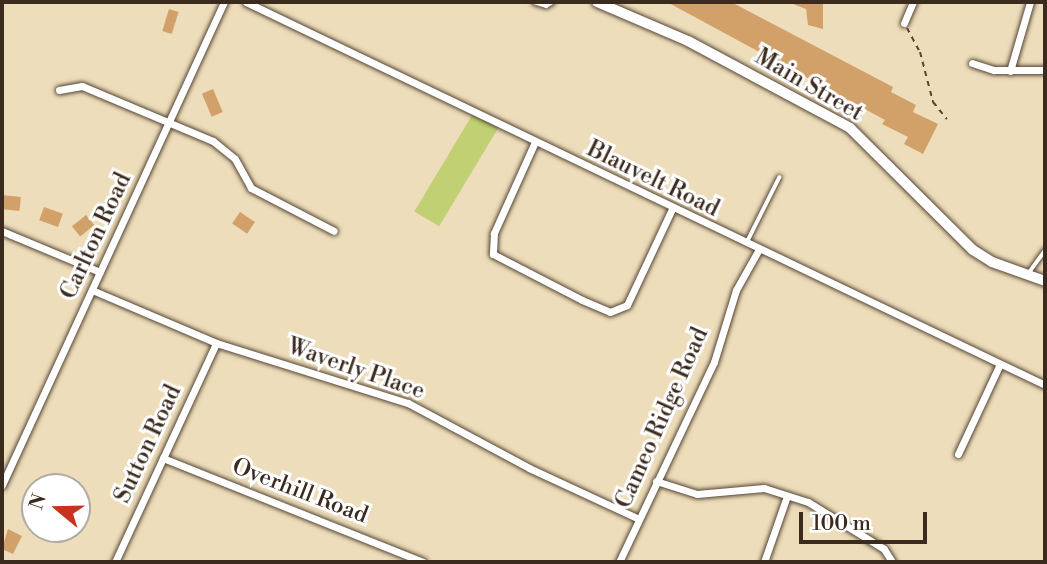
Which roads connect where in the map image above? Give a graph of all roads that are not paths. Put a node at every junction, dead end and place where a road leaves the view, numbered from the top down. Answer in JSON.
{"nodes":[{"id":1,"x":224,"y":2,"type":"edge"},
{"id":2,"x":246,"y":2,"type":"edge"},
{"id":3,"x":534,"y":2,"type":"edge"},
{"id":4,"x":552,"y":2,"type":"edge"},
{"id":5,"x":597,"y":2,"type":"edge"},
{"id":6,"x":912,"y":2,"type":"edge"},
{"id":7,"x":1030,"y":2,"type":"edge"},
{"id":8,"x":904,"y":23,"type":"road end"},
{"id":9,"x":972,"y":63,"type":"dead end"},
{"id":10,"x":1045,"y":70,"type":"edge"},
{"id":11,"x":1010,"y":71,"type":"junction"},
{"id":12,"x":59,"y":90,"type":"dead end"},
{"id":13,"x":171,"y":123,"type":"junction"},
{"id":14,"x":534,"y":144,"type":"junction"},
{"id":15,"x":779,"y":178,"type":"dead end"},
{"id":16,"x":672,"y":209,"type":"junction"},
{"id":17,"x":2,"y":230,"type":"edge"},
{"id":18,"x":334,"y":231,"type":"dead end"},
{"id":19,"x":745,"y":245,"type":"junction"},
{"id":20,"x":758,"y":251,"type":"junction"},
{"id":21,"x":1045,"y":251,"type":"edge"},
{"id":22,"x":100,"y":272,"type":"junction"},
{"id":23,"x":1027,"y":276,"type":"junction"},
{"id":24,"x":1045,"y":281,"type":"edge"},
{"id":25,"x":92,"y":290,"type":"junction"},
{"id":26,"x":216,"y":343,"type":"junction"},
{"id":27,"x":1000,"y":365,"type":"junction"},
{"id":28,"x":1045,"y":385,"type":"edge"},
{"id":29,"x":958,"y":454,"type":"dead end"},
{"id":30,"x":163,"y":458,"type":"junction"},
{"id":31,"x":656,"y":481,"type":"junction"},
{"id":32,"x":2,"y":485,"type":"edge"},
{"id":33,"x":788,"y":496,"type":"junction"},
{"id":34,"x":639,"y":519,"type":"junction"},
{"id":35,"x":115,"y":562,"type":"edge"},
{"id":36,"x":424,"y":562,"type":"edge"},
{"id":37,"x":618,"y":562,"type":"edge"},
{"id":38,"x":764,"y":562,"type":"edge"},
{"id":39,"x":892,"y":562,"type":"edge"}],
"edges":[{"from":1,"to":13,"type":"street","name":"Carlton Road"},
{"from":2,"to":14,"type":"street","name":"Blauvelt Road"},
{"from":3,"to":4,"type":"lane"},
{"from":5,"to":23,"type":"main road","name":"Main Street"},
{"from":6,"to":8,"type":"street"},
{"from":7,"to":11,"type":"street"},
{"from":9,"to":11,"type":"street"},
{"from":10,"to":11,"type":"street"},
{"from":12,"to":13,"type":"street"},
{"from":13,"to":18,"type":"street"},
{"from":13,"to":22,"type":"street","name":"Carlton Road"},
{"from":14,"to":16,"type":"street","name":"Blauvelt Road"},
{"from":14,"to":16,"type":"street"},
{"from":15,"to":19,"type":"lane"},
{"from":16,"to":19,"type":"street","name":"Blauvelt Road"},
{"from":17,"to":22,"type":"street"},
{"from":19,"to":20,"type":"street","name":"Blauvelt Road"},
{"from":20,"to":27,"type":"street","name":"Blauvelt Road"},
{"from":20,"to":31,"type":"street","name":"Cameo Ridge Road"},
{"from":21,"to":23,"type":"lane"},
{"from":22,"to":25,"type":"street","name":"Carlton Road"},
{"from":23,"to":24,"type":"main road","name":"Main Street"},
{"from":25,"to":26,"type":"street","name":"Waverly Place"},
{"from":25,"to":32,"type":"street","name":"Carlton Road"},
{"from":26,"to":30,"type":"street","name":"Sutton Road"},
{"from":26,"to":34,"type":"street","name":"Waverly Place"},
{"from":27,"to":28,"type":"street","name":"Blauvelt Road"},
{"from":27,"to":29,"type":"street"},
{"from":30,"to":35,"type":"street","name":"Sutton Road"},
{"from":30,"to":36,"type":"street","name":"Overhill Road"},
{"from":31,"to":33,"type":"street"},
{"from":31,"to":34,"type":"street","name":"Cameo Ridge Road"},
{"from":33,"to":38,"type":"street"},
{"from":33,"to":39,"type":"street"},
{"from":34,"to":37,"type":"street","name":"Cameo Ridge Road"}]}
